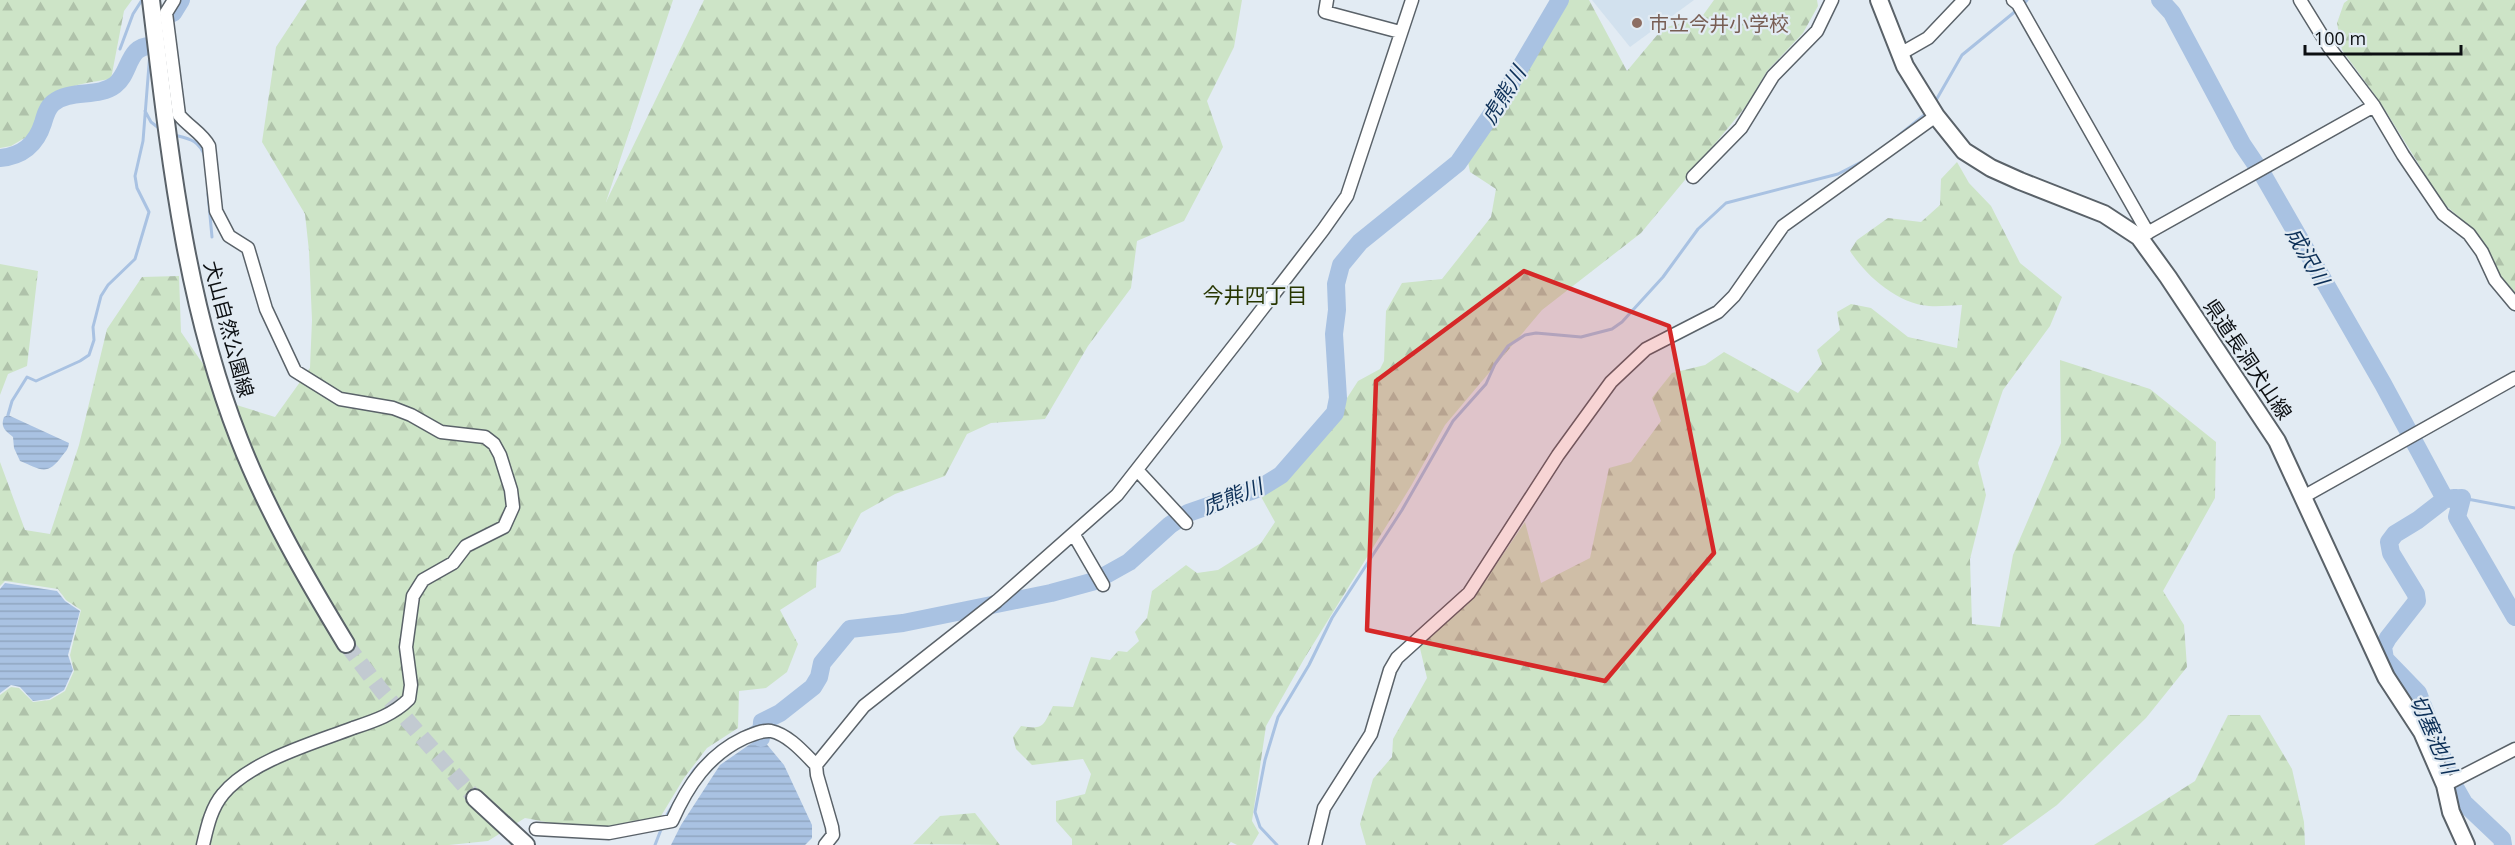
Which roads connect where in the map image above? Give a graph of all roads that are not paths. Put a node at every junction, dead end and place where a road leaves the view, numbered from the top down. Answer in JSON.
{"nodes":[{"id":1,"x":151,"y":0,"type":"edge"},
{"id":2,"x":174,"y":0,"type":"edge"},
{"id":3,"x":1327,"y":0,"type":"edge"},
{"id":4,"x":1412,"y":0,"type":"edge"},
{"id":5,"x":1832,"y":0,"type":"edge"},
{"id":6,"x":1879,"y":0,"type":"edge"},
{"id":7,"x":1964,"y":0,"type":"edge"},
{"id":8,"x":2300,"y":0,"type":"edge"},
{"id":9,"x":2018,"y":6,"type":"edge"},
{"id":10,"x":1400,"y":32,"type":"junction"},
{"id":11,"x":1900,"y":54,"type":"junction"},
{"id":12,"x":2374,"y":106,"type":"junction"},
{"id":13,"x":1932,"y":110,"type":"junction"},
{"id":14,"x":1693,"y":177,"type":"dead end"},
{"id":15,"x":2143,"y":235,"type":"junction"},
{"id":16,"x":2515,"y":304,"type":"edge"},
{"id":17,"x":2515,"y":378,"type":"edge"},
{"id":18,"x":1137,"y":470,"type":"junction"},
{"id":19,"x":2303,"y":497,"type":"junction"},
{"id":20,"x":1186,"y":523,"type":"dead end"},
{"id":21,"x":1074,"y":535,"type":"junction"},
{"id":22,"x":1103,"y":585,"type":"dead end"},
{"id":23,"x":346,"y":644,"type":"tunnel mouth"},
{"id":24,"x":2515,"y":748,"type":"edge"},
{"id":25,"x":816,"y":765,"type":"junction"},
{"id":26,"x":2452,"y":782,"type":"junction"},
{"id":27,"x":475,"y":798,"type":"tunnel mouth"},
{"id":28,"x":536,"y":829,"type":"dead end"},
{"id":29,"x":203,"y":845,"type":"edge"},
{"id":30,"x":526,"y":845,"type":"edge"},
{"id":31,"x":825,"y":845,"type":"edge"},
{"id":32,"x":1315,"y":845,"type":"edge"},
{"id":33,"x":2466,"y":845,"type":"edge"}],
"edges":[{"from":1,"to":23,"type":"main road","name":"犬山自然公園線"},
{"from":2,"to":29,"type":"street"},
{"from":3,"to":10,"type":"street"},
{"from":4,"to":10,"type":"street"},
{"from":5,"to":14,"type":"street"},
{"from":6,"to":11,"type":"main road","name":"県道長洞犬山線"},
{"from":7,"to":11,"type":"street"},
{"from":8,"to":12,"type":"street"},
{"from":9,"to":15,"type":"street"},
{"from":10,"to":18,"type":"street"},
{"from":11,"to":13,"type":"main road","name":"県道長洞犬山線"},
{"from":12,"to":15,"type":"street"},
{"from":12,"to":16,"type":"street"},
{"from":13,"to":15,"type":"main road","name":"県道長洞犬山線"},
{"from":13,"to":32,"type":"street"},
{"from":15,"to":19,"type":"main road","name":"県道長洞犬山線"},
{"from":17,"to":19,"type":"street"},
{"from":18,"to":20,"type":"street"},
{"from":18,"to":21,"type":"street"},
{"from":19,"to":26,"type":"main road","name":"県道長洞犬山線"},
{"from":21,"to":22,"type":"street"},
{"from":21,"to":25,"type":"street"},
{"from":24,"to":26,"type":"street"},
{"from":25,"to":28,"type":"street"},
{"from":25,"to":31,"type":"street"},
{"from":26,"to":33,"type":"main road","name":"県道長洞犬山線"},
{"from":27,"to":30,"type":"main road"}]}
